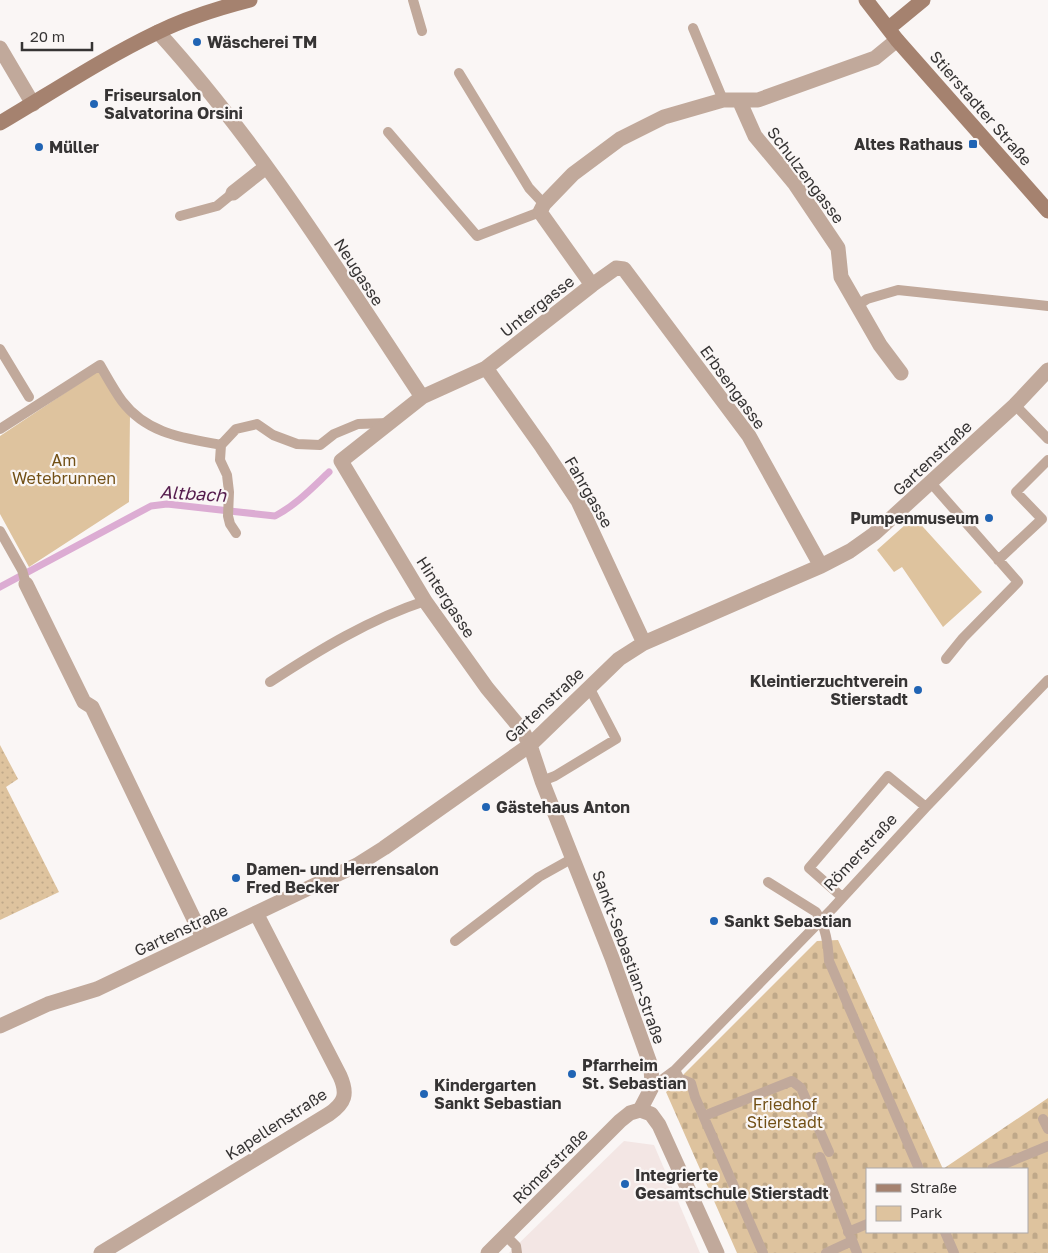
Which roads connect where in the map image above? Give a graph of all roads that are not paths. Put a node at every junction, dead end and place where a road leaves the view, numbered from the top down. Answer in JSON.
{"nodes":[{"id":1,"x":250,"y":0,"type":"edge"},
{"id":2,"x":413,"y":0,"type":"edge"},
{"id":3,"x":866,"y":0,"type":"edge"},
{"id":4,"x":923,"y":0,"type":"edge"},
{"id":5,"x":693,"y":28,"type":"dead end"},
{"id":6,"x":422,"y":31,"type":"dead end"},
{"id":7,"x":158,"y":32,"type":"junction"},
{"id":8,"x":893,"y":34,"type":"junction"},
{"id":9,"x":0,"y":48,"type":"edge"},
{"id":10,"x":459,"y":73,"type":"dead end"},
{"id":11,"x":723,"y":100,"type":"junction"},
{"id":12,"x":739,"y":100,"type":"junction"},
{"id":13,"x":33,"y":104,"type":"junction"},
{"id":14,"x":0,"y":124,"type":"edge"},
{"id":15,"x":388,"y":132,"type":"dead end"},
{"id":16,"x":266,"y":167,"type":"junction"},
{"id":17,"x":233,"y":193,"type":"joint"},
{"id":18,"x":542,"y":208,"type":"junction"},
{"id":19,"x":1048,"y":211,"type":"edge"},
{"id":20,"x":180,"y":216,"type":"dead end"},
{"id":21,"x":592,"y":285,"type":"junction"},
{"id":22,"x":858,"y":305,"type":"junction"},
{"id":23,"x":1048,"y":306,"type":"edge"},
{"id":24,"x":0,"y":349,"type":"edge"},
{"id":25,"x":486,"y":368,"type":"junction"},
{"id":26,"x":1048,"y":370,"type":"edge"},
{"id":27,"x":901,"y":373,"type":"dead end"},
{"id":28,"x":29,"y":397,"type":"dead end"},
{"id":29,"x":422,"y":397,"type":"junction"},
{"id":30,"x":1015,"y":405,"type":"junction"},
{"id":31,"x":389,"y":423,"type":"junction"},
{"id":32,"x":0,"y":429,"type":"edge"},
{"id":33,"x":1048,"y":439,"type":"edge"},
{"id":34,"x":221,"y":445,"type":"junction"},
{"id":35,"x":1048,"y":460,"type":"edge"},
{"id":36,"x":341,"y":461,"type":"joint"},
{"id":37,"x":931,"y":483,"type":"junction"},
{"id":38,"x":0,"y":531,"type":"edge"},
{"id":39,"x":236,"y":533,"type":"dead end"},
{"id":40,"x":998,"y":560,"type":"junction"},
{"id":41,"x":821,"y":566,"type":"junction"},
{"id":42,"x":24,"y":577,"type":"joint"},
{"id":43,"x":425,"y":601,"type":"junction"},
{"id":44,"x":644,"y":643,"type":"junction"},
{"id":45,"x":946,"y":659,"type":"dead end"},
{"id":46,"x":1048,"y":680,"type":"edge"},
{"id":47,"x":270,"y":682,"type":"dead end"},
{"id":48,"x":589,"y":687,"type":"junction"},
{"id":49,"x":530,"y":745,"type":"junction"},
{"id":50,"x":542,"y":781,"type":"junction"},
{"id":51,"x":926,"y":807,"type":"junction"},
{"id":52,"x":573,"y":858,"type":"junction"},
{"id":53,"x":768,"y":882,"type":"dead end"},
{"id":54,"x":842,"y":897,"type":"junction"},
{"id":55,"x":256,"y":913,"type":"junction"},
{"id":56,"x":821,"y":920,"type":"junction"},
{"id":57,"x":203,"y":938,"type":"junction"},
{"id":58,"x":455,"y":940,"type":"dead end"},
{"id":59,"x":0,"y":1026,"type":"edge"},
{"id":60,"x":675,"y":1070,"type":"junction"},
{"id":61,"x":652,"y":1087,"type":"junction"},
{"id":62,"x":640,"y":1110,"type":"junction"},
{"id":63,"x":704,"y":1116,"type":"junction"},
{"id":64,"x":1043,"y":1119,"type":"dead end"},
{"id":65,"x":1048,"y":1130,"type":"edge"},
{"id":66,"x":1048,"y":1146,"type":"edge"},
{"id":67,"x":920,"y":1168,"type":"edge"},
{"id":68,"x":994,"y":1168,"type":"edge"},
{"id":69,"x":866,"y":1225,"type":"edge"},
{"id":70,"x":945,"y":1233,"type":"edge"},
{"id":71,"x":505,"y":1235,"type":"junction"},
{"id":72,"x":850,"y":1236,"type":"junction"},
{"id":73,"x":100,"y":1253,"type":"edge"},
{"id":74,"x":488,"y":1253,"type":"edge"},
{"id":75,"x":517,"y":1253,"type":"edge"},
{"id":76,"x":717,"y":1253,"type":"edge"},
{"id":77,"x":763,"y":1253,"type":"edge"},
{"id":78,"x":826,"y":1253,"type":"edge"},
{"id":79,"x":857,"y":1253,"type":"edge"},
{"id":80,"x":954,"y":1253,"type":"edge"}],
"edges":[{"from":1,"to":7,"type":"street"},
{"from":2,"to":6,"type":"lane"},
{"from":3,"to":8,"type":"street","name":"Stierstadter Straße"},
{"from":4,"to":8,"type":"street"},
{"from":5,"to":11,"type":"lane"},
{"from":7,"to":13,"type":"street"},
{"from":7,"to":16,"type":"street","name":"Neugasse"},
{"from":8,"to":12,"type":"street"},
{"from":8,"to":19,"type":"street","name":"Stierstadter Straße"},
{"from":9,"to":13,"type":"street"},
{"from":10,"to":18,"type":"lane"},
{"from":11,"to":12,"type":"street"},
{"from":11,"to":18,"type":"street"},
{"from":12,"to":22,"type":"street","name":"Schulzengasse"},
{"from":13,"to":14,"type":"street"},
{"from":15,"to":18,"type":"lane"},
{"from":16,"to":17,"type":"street"},
{"from":16,"to":29,"type":"street","name":"Neugasse"},
{"from":17,"to":20,"type":"lane"},
{"from":18,"to":21,"type":"street","name":"Untergasse"},
{"from":21,"to":25,"type":"street","name":"Untergasse"},
{"from":21,"to":41,"type":"street","name":"Erbsengasse"},
{"from":22,"to":23,"type":"lane"},
{"from":22,"to":27,"type":"street","name":"Schulzengasse"},
{"from":24,"to":28,"type":"lane"},
{"from":25,"to":29,"type":"street","name":"Untergasse"},
{"from":25,"to":44,"type":"street","name":"Fahrgasse"},
{"from":26,"to":30,"type":"street","name":"Gartenstraße"},
{"from":29,"to":31,"type":"street","name":"Untergasse"},
{"from":30,"to":33,"type":"lane"},
{"from":30,"to":37,"type":"street","name":"Gartenstraße"},
{"from":31,"to":34,"type":"lane"},
{"from":31,"to":36,"type":"street","name":"Untergasse"},
{"from":32,"to":34,"type":"lane"},
{"from":34,"to":39,"type":"lane"},
{"from":35,"to":40,"type":"lane"},
{"from":36,"to":43,"type":"street","name":"Hintergasse"},
{"from":37,"to":40,"type":"lane"},
{"from":37,"to":41,"type":"street","name":"Gartenstraße"},
{"from":38,"to":42,"type":"lane"},
{"from":40,"to":45,"type":"lane"},
{"from":41,"to":44,"type":"street","name":"Gartenstraße"},
{"from":42,"to":57,"type":"street"},
{"from":43,"to":47,"type":"lane"},
{"from":43,"to":49,"type":"street","name":"Hintergasse"},
{"from":44,"to":48,"type":"street","name":"Gartenstraße"},
{"from":46,"to":51,"type":"lane","name":"Römerstraße"},
{"from":48,"to":49,"type":"street","name":"Gartenstraße"},
{"from":48,"to":50,"type":"lane"},
{"from":49,"to":50,"type":"street","name":"Sankt-Sebastian-Straße"},
{"from":49,"to":55,"type":"street","name":"Gartenstraße"},
{"from":50,"to":52,"type":"street","name":"Sankt-Sebastian-Straße"},
{"from":51,"to":54,"type":"lane","name":"Römerstraße"},
{"from":51,"to":54,"type":"lane"},
{"from":52,"to":58,"type":"lane"},
{"from":52,"to":61,"type":"street","name":"Sankt-Sebastian-Straße"},
{"from":53,"to":56,"type":"lane"},
{"from":54,"to":56,"type":"lane","name":"Römerstraße"},
{"from":55,"to":57,"type":"street","name":"Gartenstraße"},
{"from":55,"to":73,"type":"street","name":"Kapellenstraße"},
{"from":56,"to":60,"type":"lane","name":"Römerstraße"},
{"from":56,"to":67,"type":"lane"},
{"from":57,"to":59,"type":"street","name":"Gartenstraße"},
{"from":60,"to":61,"type":"lane","name":"Römerstraße"},
{"from":60,"to":63,"type":"lane"},
{"from":61,"to":62,"type":"street"},
{"from":62,"to":71,"type":"street","name":"Römerstraße"},
{"from":62,"to":76,"type":"street"},
{"from":63,"to":72,"type":"lane"},
{"from":63,"to":77,"type":"lane"},
{"from":64,"to":65,"type":"lane"},
{"from":66,"to":68,"type":"lane"},
{"from":69,"to":72,"type":"lane"},
{"from":70,"to":80,"type":"lane"},
{"from":71,"to":74,"type":"street","name":"Römerstraße"},
{"from":71,"to":75,"type":"lane"},
{"from":72,"to":78,"type":"lane"},
{"from":72,"to":79,"type":"lane"}]}
